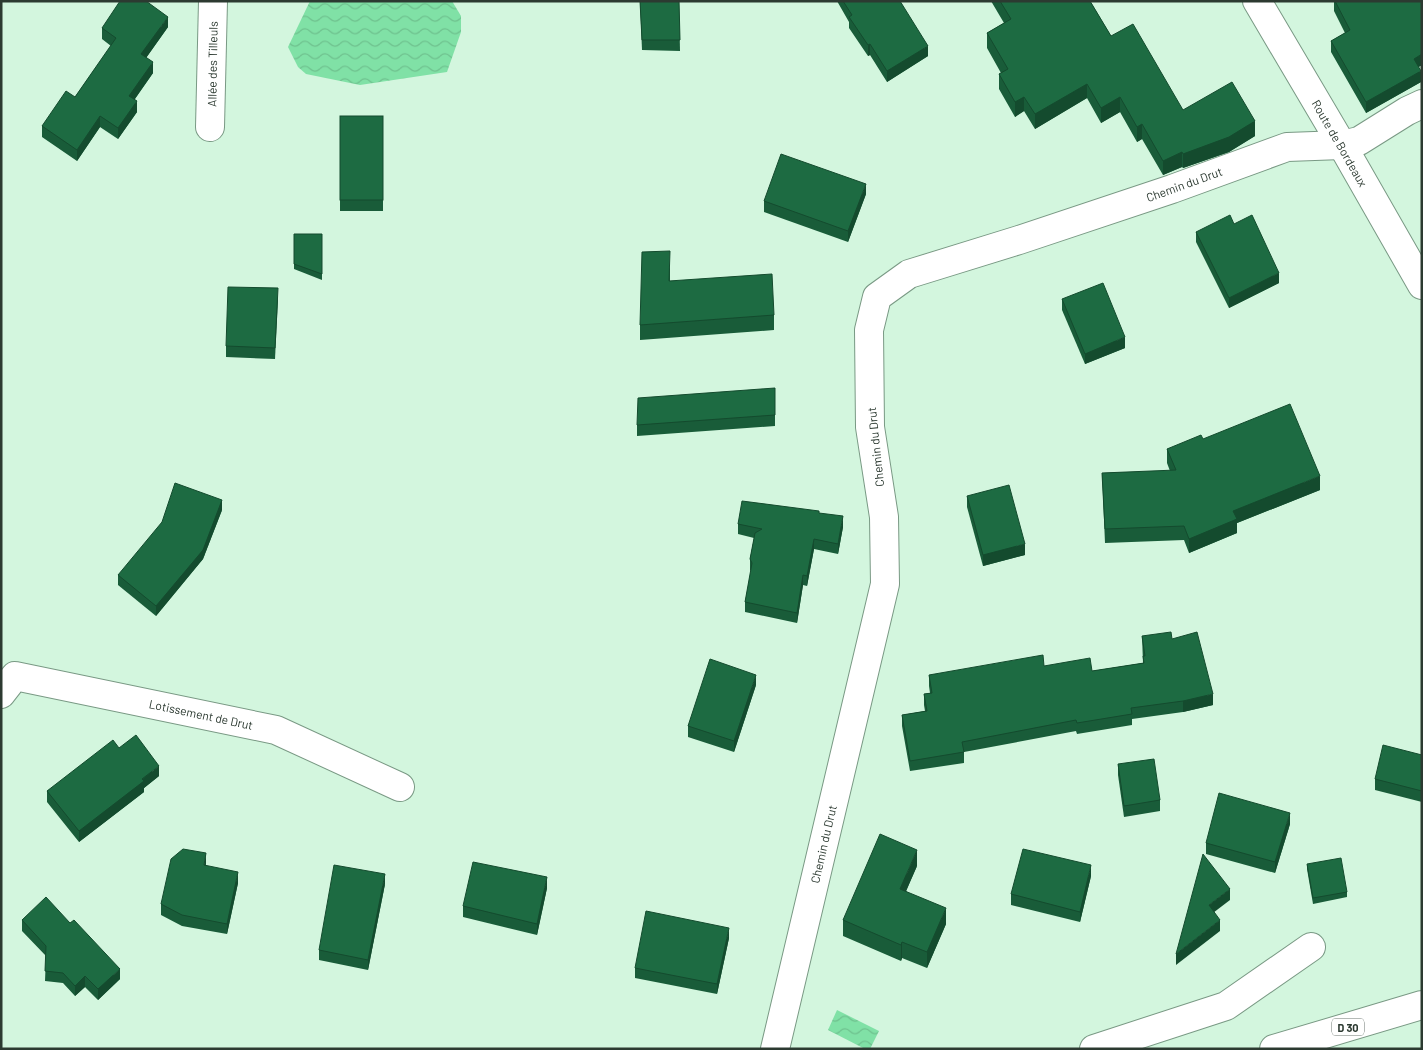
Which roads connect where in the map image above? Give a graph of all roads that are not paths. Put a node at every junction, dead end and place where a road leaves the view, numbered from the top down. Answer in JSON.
{"nodes":[{"id":1,"x":213,"y":1,"type":"edge"},
{"id":2,"x":1257,"y":1,"type":"edge"},
{"id":3,"x":1422,"y":104,"type":"edge"},
{"id":4,"x":210,"y":127,"type":"dead end"},
{"id":5,"x":1342,"y":145,"type":"junction"},
{"id":6,"x":1422,"y":285,"type":"edge"},
{"id":7,"x":1,"y":694,"type":"edge"},
{"id":8,"x":400,"y":787,"type":"dead end"},
{"id":9,"x":1311,"y":947,"type":"dead end"},
{"id":10,"x":1422,"y":1005,"type":"edge"},
{"id":11,"x":775,"y":1049,"type":"edge"},
{"id":12,"x":1094,"y":1049,"type":"edge"},
{"id":13,"x":1274,"y":1049,"type":"edge"}],
"edges":[{"from":1,"to":4,"type":"street","name":"Allée des Tilleuls"},
{"from":2,"to":5,"type":"street","name":"Route de Bordeaux"},
{"from":3,"to":5,"type":"street","name":"Chemin du Drut"},
{"from":5,"to":6,"type":"street","name":"Route de Bordeaux"},
{"from":5,"to":11,"type":"street","name":"Chemin du Drut"},
{"from":7,"to":8,"type":"street","name":"Lotissement de Drut"},
{"from":9,"to":12,"type":"street"},
{"from":10,"to":13,"type":"street","number":"D 30"}]}
